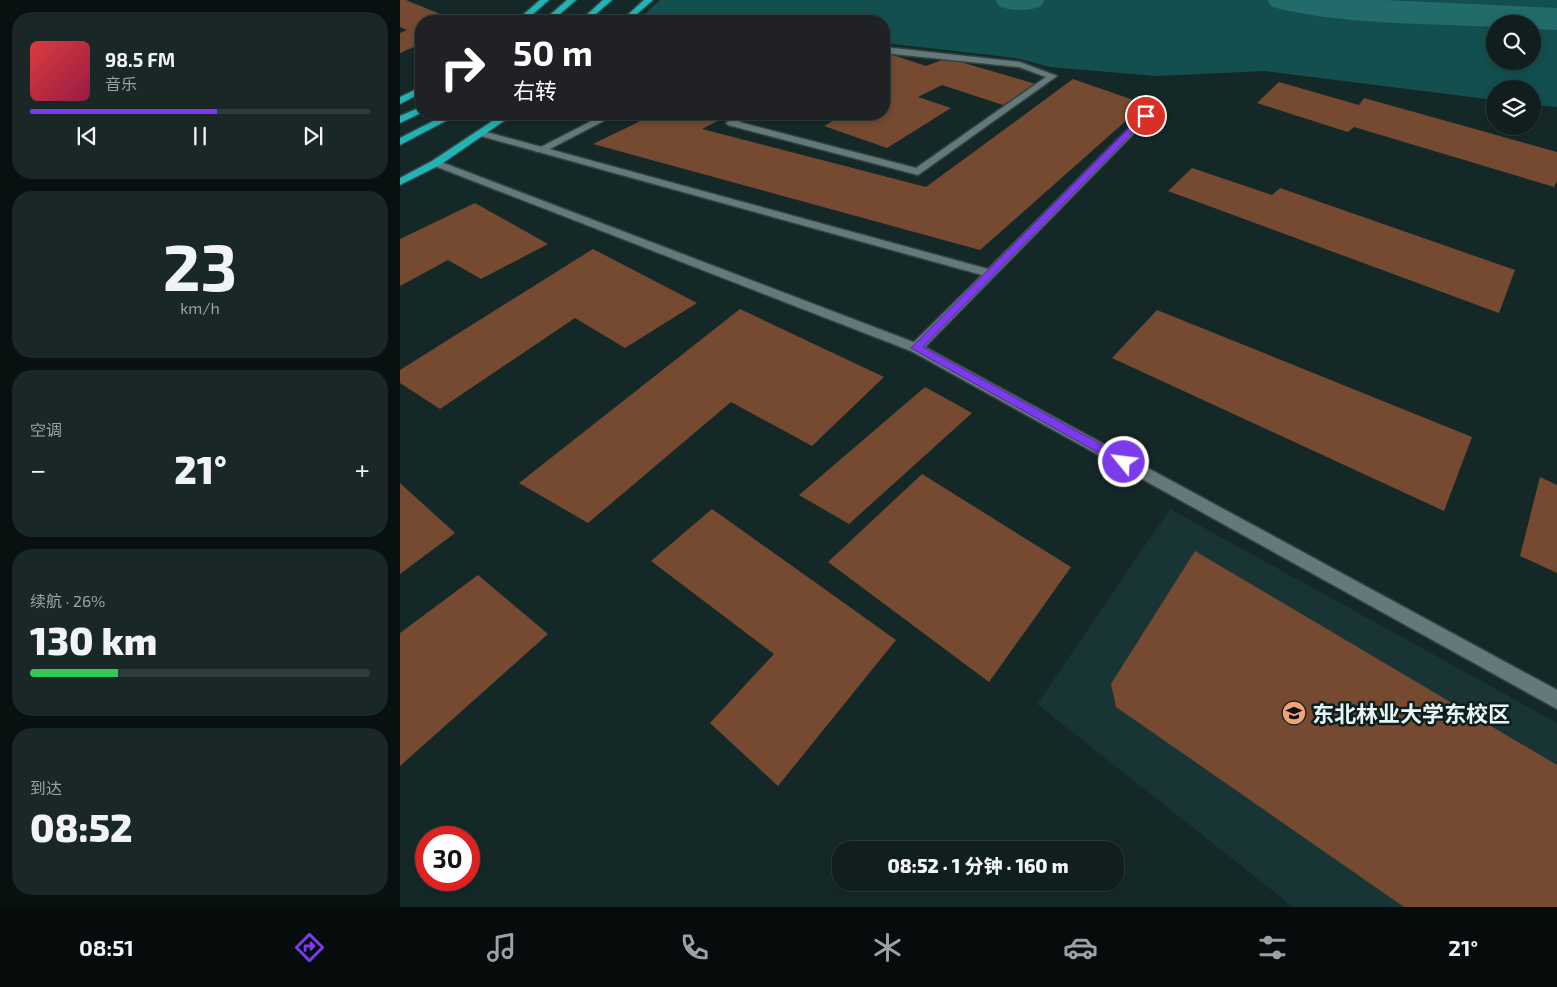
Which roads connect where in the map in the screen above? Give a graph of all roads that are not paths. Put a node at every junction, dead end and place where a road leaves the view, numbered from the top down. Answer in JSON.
{"nodes":[{"id":1,"x":545,"y":0,"type":"edge"},
{"id":2,"x":572,"y":0,"type":"edge"},
{"id":3,"x":608,"y":0,"type":"edge"},
{"id":4,"x":649,"y":0,"type":"edge"},
{"id":5,"x":527,"y":15,"type":"edge"},
{"id":6,"x":554,"y":15,"type":"edge"},
{"id":7,"x":591,"y":15,"type":"edge"},
{"id":8,"x":633,"y":15,"type":"edge"},
{"id":9,"x":890,"y":51,"type":"edge"},
{"id":10,"x":415,"y":93,"type":"edge"},
{"id":11,"x":400,"y":101,"type":"edge"},
{"id":12,"x":415,"y":113,"type":"edge"},
{"id":13,"x":1146,"y":116,"type":"dead end"},
{"id":14,"x":400,"y":120,"type":"edge"},
{"id":15,"x":442,"y":120,"type":"edge"},
{"id":16,"x":500,"y":120,"type":"edge"},
{"id":17,"x":600,"y":120,"type":"edge"},
{"id":18,"x":736,"y":120,"type":"edge"},
{"id":19,"x":480,"y":133,"type":"junction"},
{"id":20,"x":400,"y":142,"type":"edge"},
{"id":21,"x":540,"y":150,"type":"junction"},
{"id":22,"x":436,"y":163,"type":"junction"},
{"id":23,"x":400,"y":182,"type":"edge"},
{"id":24,"x":990,"y":274,"type":"junction"},
{"id":25,"x":916,"y":348,"type":"junction"},
{"id":26,"x":1557,"y":700,"type":"edge"}],
"edges":[{"from":1,"to":5,"type":"highway"},
{"from":2,"to":6,"type":"highway"},
{"from":3,"to":7,"type":"highway"},
{"from":4,"to":8,"type":"highway"},
{"from":9,"to":18,"type":"street"},
{"from":10,"to":11,"type":"highway"},
{"from":12,"to":14,"type":"highway"},
{"from":13,"to":24,"type":"street"},
{"from":15,"to":20,"type":"highway"},
{"from":16,"to":19,"type":"highway"},
{"from":17,"to":21,"type":"street"},
{"from":19,"to":21,"type":"street"},
{"from":19,"to":22,"type":"highway"},
{"from":21,"to":24,"type":"street"},
{"from":22,"to":23,"type":"highway"},
{"from":22,"to":25,"type":"street"},
{"from":24,"to":25,"type":"street"},
{"from":25,"to":26,"type":"street"}]}
